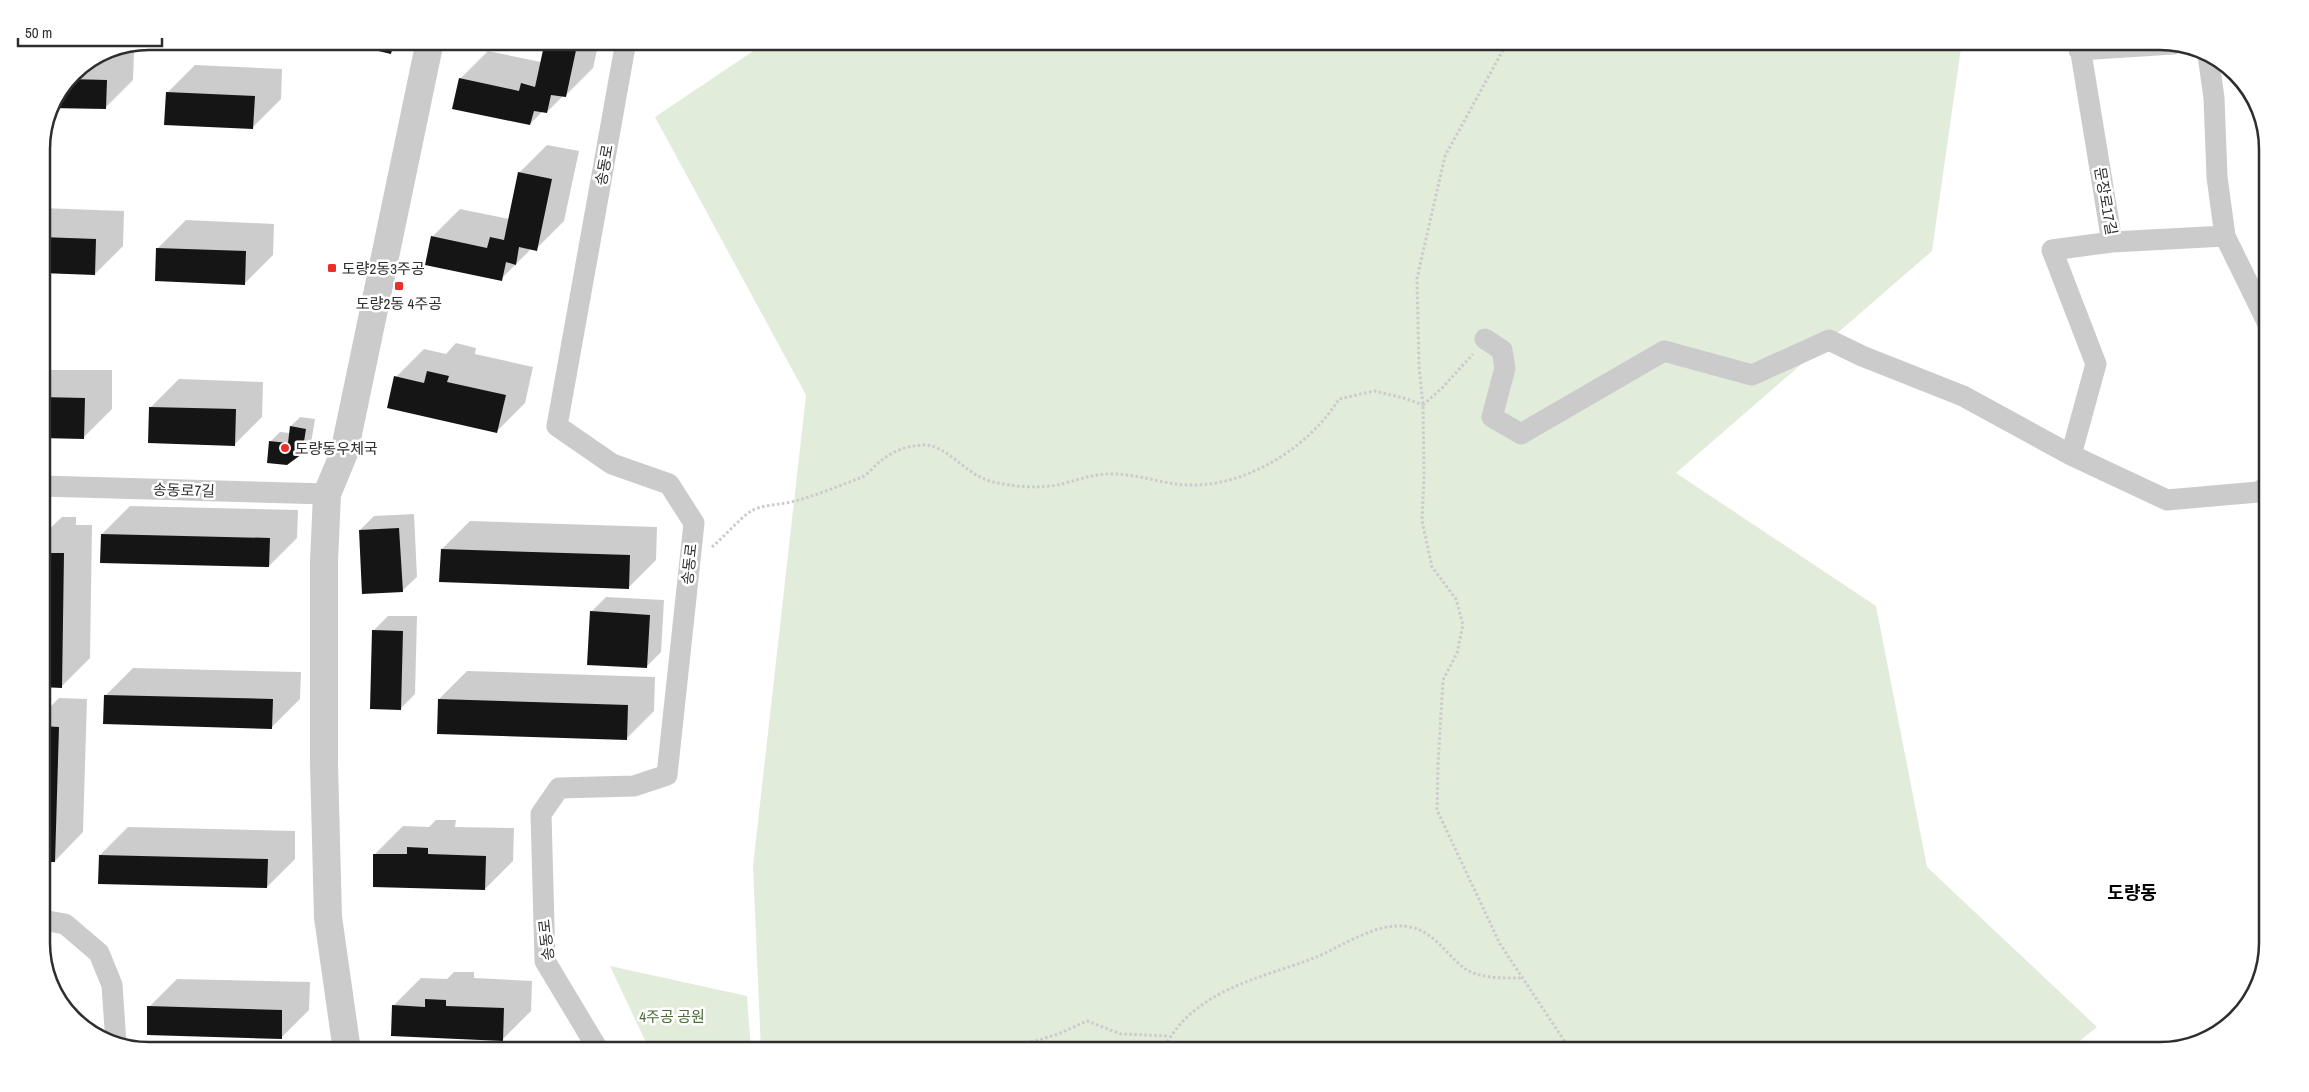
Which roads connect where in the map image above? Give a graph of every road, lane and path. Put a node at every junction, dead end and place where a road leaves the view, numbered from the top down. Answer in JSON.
{"nodes":[{"id":1,"x":428,"y":50,"type":"edge"},
{"id":2,"x":624,"y":50,"type":"edge"},
{"id":3,"x":1503,"y":50,"type":"edge"},
{"id":4,"x":2080,"y":50,"type":"edge"},
{"id":5,"x":2209,"y":63,"type":"edge"},
{"id":6,"x":2225,"y":236,"type":"junction"},
{"id":7,"x":2112,"y":242,"type":"junction"},
{"id":8,"x":2259,"y":306,"type":"edge"},
{"id":9,"x":1485,"y":339,"type":"joint"},
{"id":10,"x":1423,"y":405,"type":"junction"},
{"id":11,"x":2071,"y":455,"type":"junction"},
{"id":12,"x":50,"y":486,"type":"edge"},
{"id":13,"x":2259,"y":491,"type":"edge"},
{"id":14,"x":328,"y":494,"type":"junction"},
{"id":15,"x":690,"y":559,"type":"junction"},
{"id":16,"x":50,"y":921,"type":"edge"},
{"id":17,"x":1524,"y":978,"type":"junction"},
{"id":18,"x":115,"y":1036,"type":"edge"},
{"id":19,"x":1169,"y":1036,"type":"junction"},
{"id":20,"x":345,"y":1042,"type":"edge"},
{"id":21,"x":594,"y":1042,"type":"edge"},
{"id":22,"x":1032,"y":1042,"type":"edge"},
{"id":23,"x":1167,"y":1042,"type":"edge"},
{"id":24,"x":1565,"y":1042,"type":"edge"}],
"edges":[{"from":1,"to":14,"type":"street"},
{"from":2,"to":15,"type":"street","name":"송동로"},
{"from":3,"to":10,"type":"path"},
{"from":4,"to":7,"type":"street","name":"문장로17길"},
{"from":5,"to":6,"type":"street"},
{"from":6,"to":7,"type":"street","name":"문장로17길"},
{"from":6,"to":8,"type":"street"},
{"from":7,"to":11,"type":"street"},
{"from":9,"to":10,"type":"path"},
{"from":9,"to":11,"type":"street"},
{"from":10,"to":15,"type":"path"},
{"from":10,"to":17,"type":"path"},
{"from":11,"to":13,"type":"street"},
{"from":12,"to":14,"type":"street","name":"송동로7길"},
{"from":14,"to":20,"type":"street"},
{"from":15,"to":21,"type":"street","name":"송동로"},
{"from":16,"to":18,"type":"street"},
{"from":17,"to":19,"type":"path"},
{"from":17,"to":24,"type":"path"},
{"from":19,"to":22,"type":"path"},
{"from":19,"to":23,"type":"path"}]}
